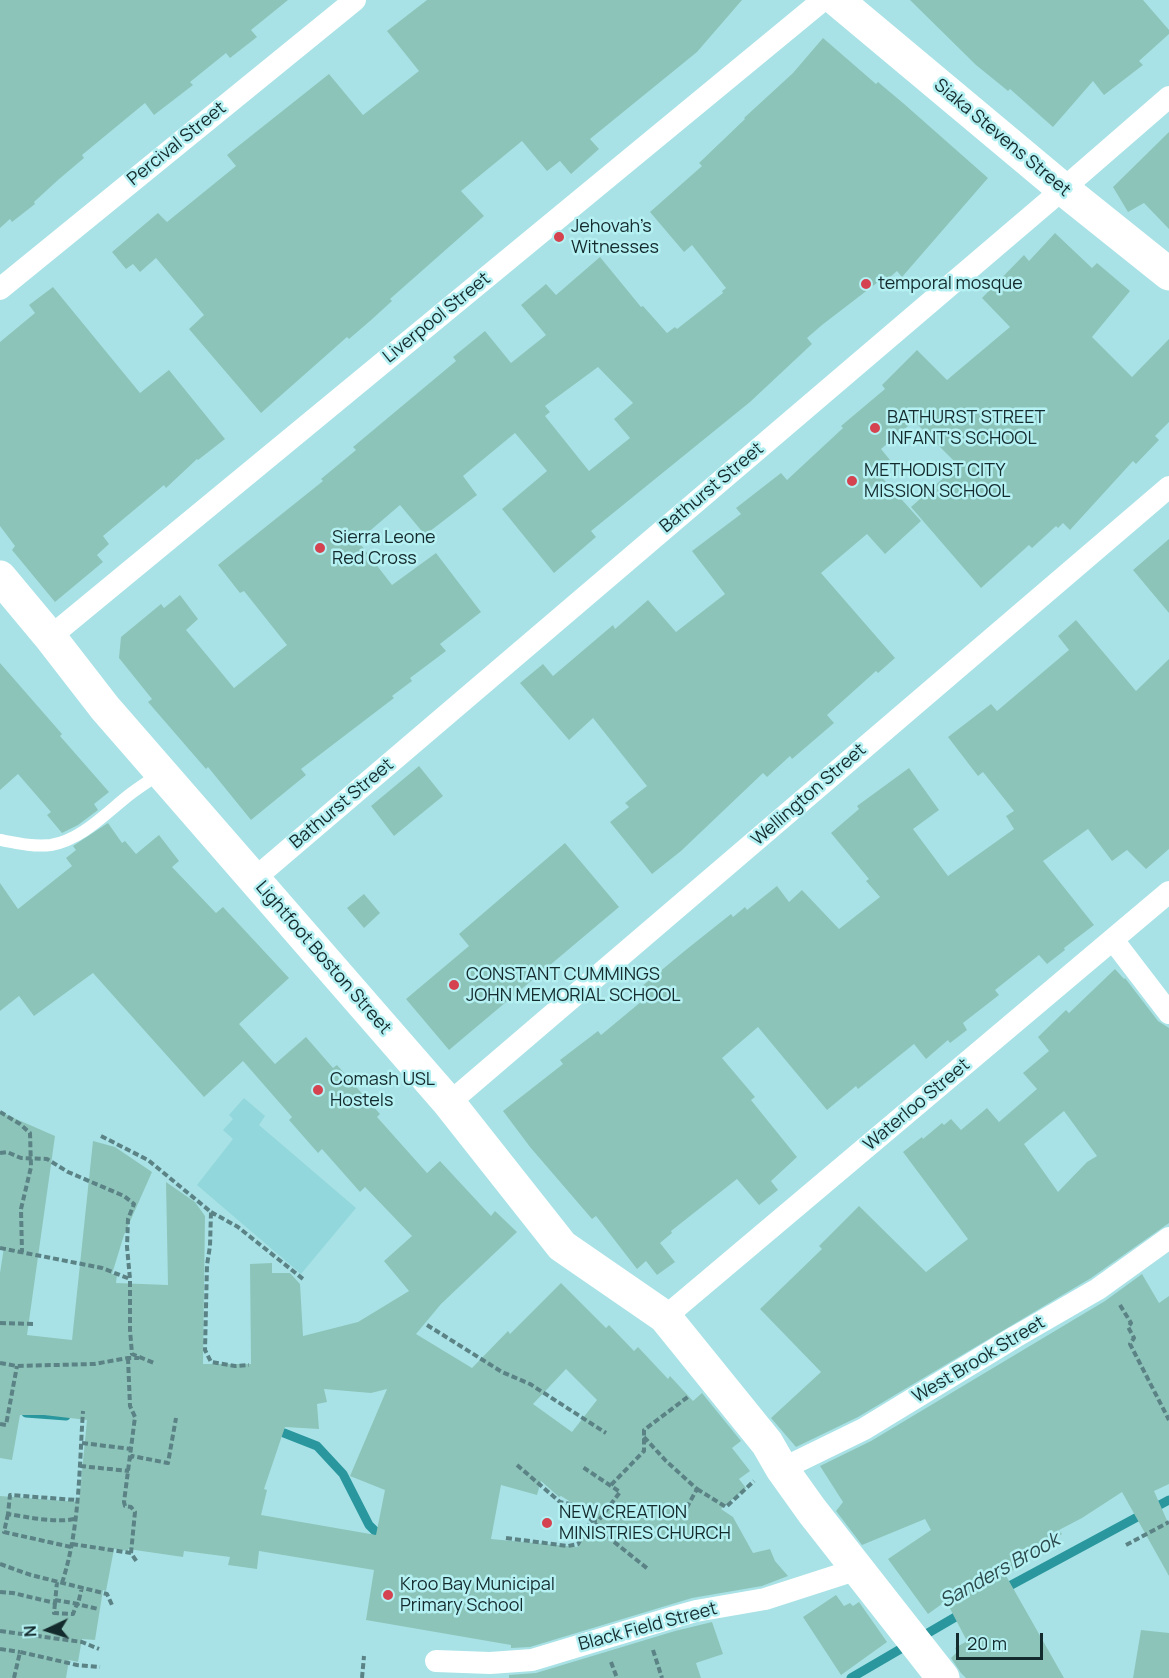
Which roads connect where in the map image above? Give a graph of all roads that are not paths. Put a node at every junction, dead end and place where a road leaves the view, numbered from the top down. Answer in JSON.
{"nodes":[{"id":1,"x":355,"y":0,"type":"edge"},
{"id":2,"x":823,"y":0,"type":"edge"},
{"id":3,"x":837,"y":0,"type":"edge"},
{"id":4,"x":1169,"y":97,"type":"edge"},
{"id":5,"x":1063,"y":189,"type":"junction"},
{"id":6,"x":1169,"y":274,"type":"edge"},
{"id":7,"x":0,"y":289,"type":"edge"},
{"id":8,"x":1169,"y":487,"type":"edge"},
{"id":9,"x":0,"y":577,"type":"edge"},
{"id":10,"x":50,"y":637,"type":"junction"},
{"id":11,"x":161,"y":773,"type":"junction"},
{"id":12,"x":0,"y":840,"type":"edge"},
{"id":13,"x":254,"y":879,"type":"junction"},
{"id":14,"x":1169,"y":892,"type":"edge"},
{"id":15,"x":1113,"y":940,"type":"junction"},
{"id":16,"x":1169,"y":1013,"type":"edge"},
{"id":17,"x":449,"y":1103,"type":"junction"},
{"id":18,"x":1169,"y":1238,"type":"edge"},
{"id":19,"x":665,"y":1317,"type":"junction"},
{"id":20,"x":779,"y":1465,"type":"junction"},
{"id":21,"x":858,"y":1569,"type":"junction"},
{"id":22,"x":435,"y":1661,"type":"dead end"},
{"id":23,"x":935,"y":1668,"type":"edge"}],
"edges":[{"from":1,"to":7,"type":"street","name":"Percival Street"},
{"from":2,"to":10,"type":"street","name":"Liverpool Street"},
{"from":3,"to":5,"type":"main road","name":"Siaka Stevens Street"},
{"from":4,"to":5,"type":"street","name":"Bathurst Street"},
{"from":5,"to":6,"type":"main road","name":"Siaka Stevens Street"},
{"from":5,"to":13,"type":"street","name":"Bathurst Street"},
{"from":8,"to":17,"type":"street","name":"Wellington Street"},
{"from":9,"to":10,"type":"main road","name":"Lightfoot Boston Street"},
{"from":10,"to":11,"type":"main road","name":"Lightfoot Boston Street"},
{"from":11,"to":12,"type":"lane"},
{"from":11,"to":13,"type":"main road","name":"Lightfoot Boston Street"},
{"from":13,"to":17,"type":"main road","name":"Lightfoot Boston Street"},
{"from":14,"to":15,"type":"street","name":"Waterloo Street"},
{"from":15,"to":16,"type":"street"},
{"from":15,"to":19,"type":"street","name":"Waterloo Street"},
{"from":17,"to":19,"type":"main road","name":"Lightfoot Boston Street"},
{"from":18,"to":20,"type":"street","name":"West Brook Street"},
{"from":19,"to":20,"type":"main road","name":"Lightfoot Boston Street"},
{"from":20,"to":21,"type":"main road","name":"Lightfoot Boston Street"},
{"from":21,"to":22,"type":"street","name":"Black Field Street"},
{"from":21,"to":23,"type":"main road","name":"Lightfoot Boston Street"}]}
